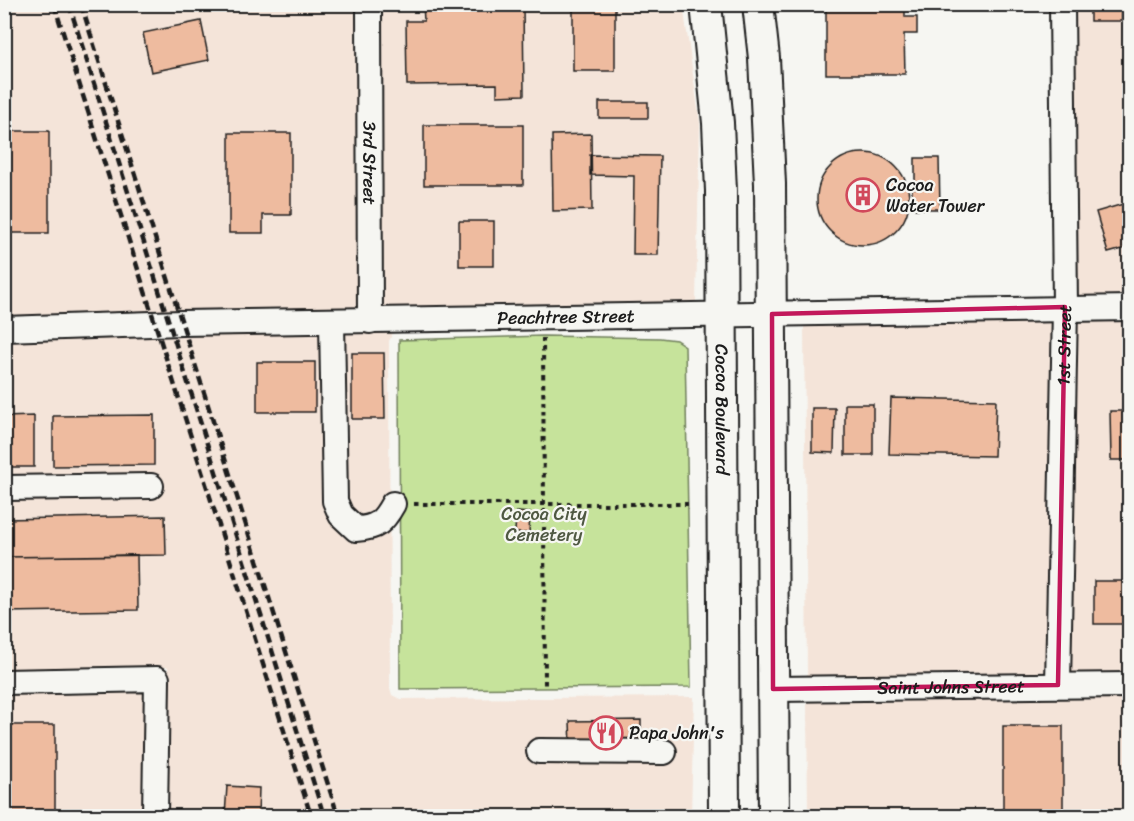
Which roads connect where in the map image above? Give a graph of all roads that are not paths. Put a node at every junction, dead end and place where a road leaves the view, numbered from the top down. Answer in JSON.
{"nodes":[{"id":1,"x":369,"y":4,"type":"edge"},
{"id":2,"x":706,"y":4,"type":"edge"},
{"id":3,"x":758,"y":4,"type":"edge"},
{"id":4,"x":1062,"y":4,"type":"edge"},
{"id":5,"x":1065,"y":308,"type":"junction"},
{"id":6,"x":1130,"y":308,"type":"edge"},
{"id":7,"x":721,"y":314,"type":"junction"},
{"id":8,"x":772,"y":314,"type":"junction"},
{"id":9,"x":332,"y":321,"type":"junction"},
{"id":10,"x":370,"y":321,"type":"junction"},
{"id":11,"x":4,"y":329,"type":"edge"},
{"id":12,"x":151,"y":486,"type":"dead end"},
{"id":13,"x":4,"y":488,"type":"edge"},
{"id":14,"x":393,"y":504,"type":"road end"},
{"id":15,"x":4,"y":682,"type":"edge"},
{"id":16,"x":1058,"y":685,"type":"junction"},
{"id":17,"x":1130,"y":685,"type":"edge"},
{"id":18,"x":773,"y":689,"type":"junction"},
{"id":19,"x":539,"y":751,"type":"dead end"},
{"id":20,"x":664,"y":752,"type":"dead end"},
{"id":21,"x":155,"y":816,"type":"edge"},
{"id":22,"x":724,"y":816,"type":"edge"},
{"id":23,"x":774,"y":816,"type":"edge"}],
"edges":[{"from":1,"to":10,"type":"street","name":"3rd Street"},
{"from":2,"to":7,"type":"main road","name":"Cocoa Boulevard"},
{"from":3,"to":8,"type":"main road"},
{"from":4,"to":5,"type":"street","name":"1st Street"},
{"from":5,"to":6,"type":"street","name":"Peachtree Street"},
{"from":5,"to":8,"type":"street","name":"Peachtree Street"},
{"from":5,"to":16,"type":"street","name":"1st Street"},
{"from":7,"to":8,"type":"street","name":"Peachtree Street"},
{"from":7,"to":10,"type":"street","name":"Peachtree Street"},
{"from":7,"to":22,"type":"main road","name":"Cocoa Boulevard"},
{"from":8,"to":18,"type":"main road"},
{"from":9,"to":10,"type":"street","name":"Peachtree Street"},
{"from":9,"to":11,"type":"street","name":"Peachtree Street"},
{"from":9,"to":14,"type":"street"},
{"from":12,"to":13,"type":"street"},
{"from":15,"to":21,"type":"street"},
{"from":16,"to":17,"type":"street","name":"Saint Johns Street"},
{"from":16,"to":18,"type":"street","name":"Saint Johns Street"},
{"from":18,"to":23,"type":"main road"},
{"from":19,"to":20,"type":"street"}]}
